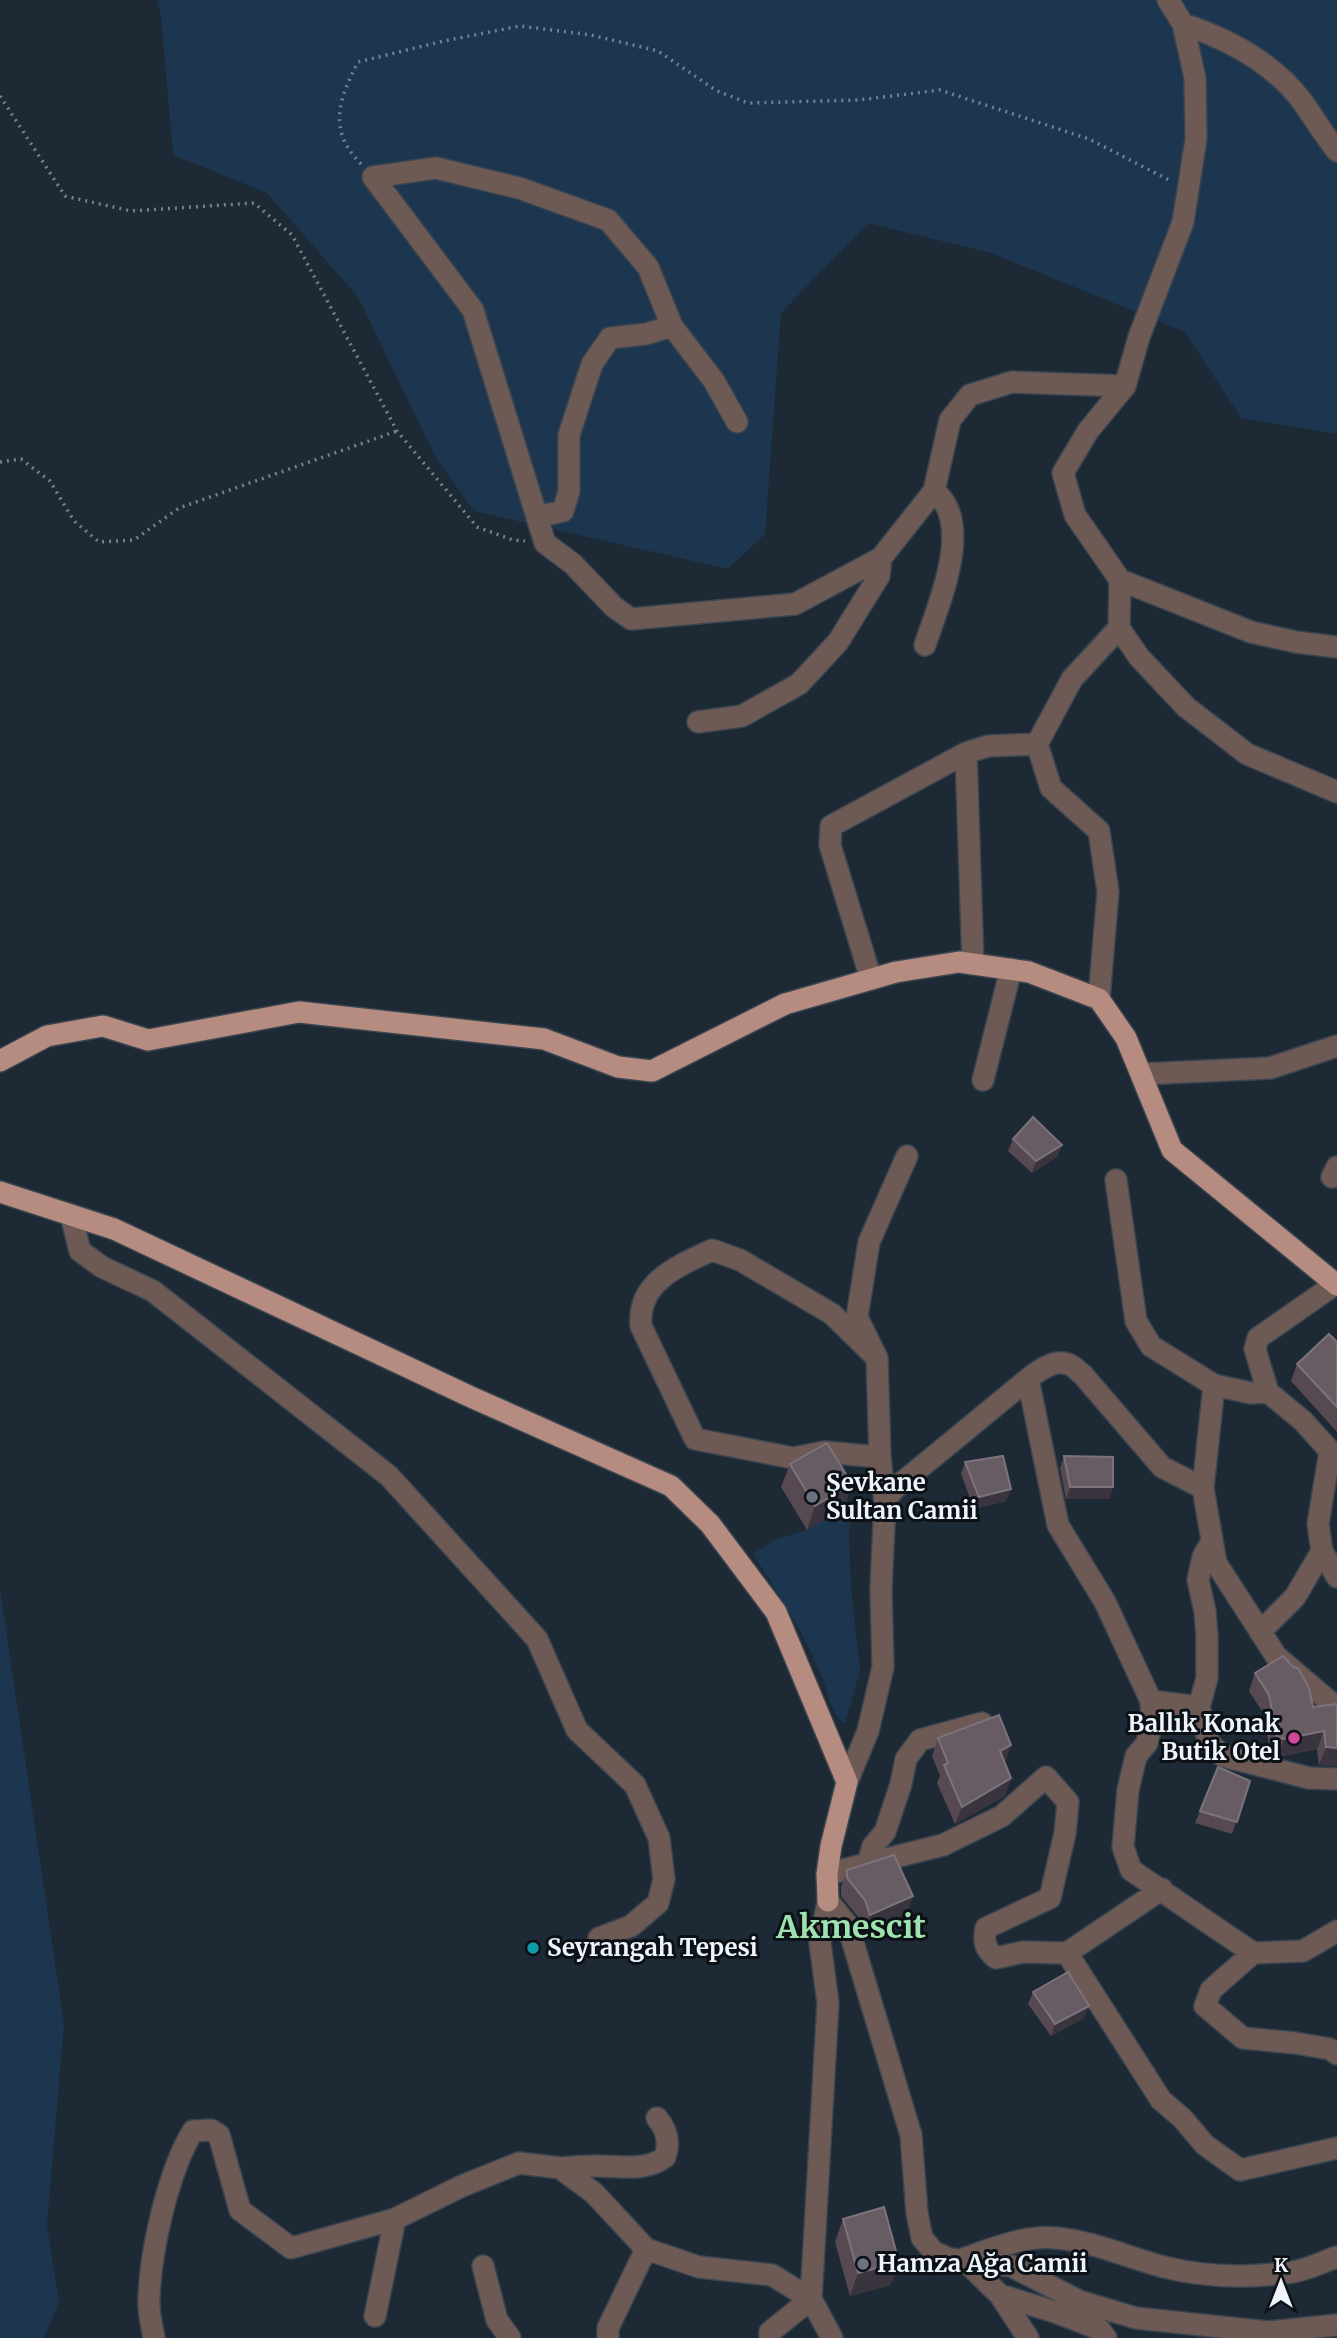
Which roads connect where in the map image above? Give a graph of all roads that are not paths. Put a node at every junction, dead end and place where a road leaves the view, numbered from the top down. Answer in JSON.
{"nodes":[{"id":1,"x":1168,"y":0,"type":"edge"},
{"id":2,"x":1183,"y":24,"type":"junction"},
{"id":3,"x":1337,"y":151,"type":"edge"},
{"id":4,"x":672,"y":327,"type":"junction"},
{"id":5,"x":1125,"y":386,"type":"junction"},
{"id":6,"x":737,"y":422,"type":"dead end"},
{"id":7,"x":934,"y":491,"type":"junction"},
{"id":8,"x":537,"y":517,"type":"junction"},
{"id":9,"x":881,"y":558,"type":"junction"},
{"id":10,"x":1120,"y":580,"type":"junction"},
{"id":11,"x":1119,"y":628,"type":"junction"},
{"id":12,"x":925,"y":645,"type":"dead end"},
{"id":13,"x":1337,"y":647,"type":"edge"},
{"id":14,"x":698,"y":722,"type":"dead end"},
{"id":15,"x":1037,"y":744,"type":"junction"},
{"id":16,"x":966,"y":753,"type":"junction"},
{"id":17,"x":1337,"y":792,"type":"edge"},
{"id":18,"x":973,"y":964,"type":"junction"},
{"id":19,"x":1011,"y":969,"type":"junction"},
{"id":20,"x":871,"y":979,"type":"junction"},
{"id":21,"x":1099,"y":999,"type":"junction"},
{"id":22,"x":1337,"y":1045,"type":"edge"},
{"id":23,"x":0,"y":1062,"type":"edge"},
{"id":24,"x":1143,"y":1074,"type":"junction"},
{"id":25,"x":982,"y":1080,"type":"dead end"},
{"id":26,"x":907,"y":1156,"type":"dead end"},
{"id":27,"x":1116,"y":1180,"type":"dead end"},
{"id":28,"x":0,"y":1192,"type":"edge"},
{"id":29,"x":71,"y":1215,"type":"junction"},
{"id":30,"x":1337,"y":1284,"type":"edge"},
{"id":31,"x":877,"y":1358,"type":"junction"},
{"id":32,"x":1028,"y":1379,"type":"junction"},
{"id":33,"x":1214,"y":1385,"type":"junction"},
{"id":34,"x":1268,"y":1392,"type":"junction"},
{"id":35,"x":1333,"y":1455,"type":"edge"},
{"id":36,"x":880,"y":1457,"type":"junction"},
{"id":37,"x":1203,"y":1488,"type":"junction"},
{"id":38,"x":885,"y":1502,"type":"junction"},
{"id":39,"x":1212,"y":1541,"type":"junction"},
{"id":40,"x":1322,"y":1551,"type":"junction"},
{"id":41,"x":1337,"y":1577,"type":"edge"},
{"id":42,"x":1260,"y":1632,"type":"junction"},
{"id":43,"x":1151,"y":1701,"type":"junction"},
{"id":44,"x":1199,"y":1707,"type":"junction"},
{"id":45,"x":1337,"y":1708,"type":"edge"},
{"id":46,"x":982,"y":1723,"type":"edge"},
{"id":47,"x":1337,"y":1779,"type":"edge"},
{"id":48,"x":847,"y":1782,"type":"junction"},
{"id":49,"x":868,"y":1864,"type":"junction"},
{"id":50,"x":827,"y":1874,"type":"junction"},
{"id":51,"x":1162,"y":1889,"type":"junction"},
{"id":52,"x":828,"y":1900,"type":"junction"},
{"id":53,"x":1337,"y":1931,"type":"edge"},
{"id":54,"x":599,"y":1938,"type":"dead end"},
{"id":55,"x":1067,"y":1954,"type":"junction"},
{"id":56,"x":1253,"y":1954,"type":"junction"},
{"id":57,"x":1337,"y":2054,"type":"edge"},
{"id":58,"x":657,"y":2118,"type":"dead end"},
{"id":59,"x":1337,"y":2148,"type":"edge"},
{"id":60,"x":559,"y":2168,"type":"junction"},
{"id":61,"x":395,"y":2219,"type":"junction"},
{"id":62,"x":646,"y":2249,"type":"junction"},
{"id":63,"x":1337,"y":2257,"type":"edge"},
{"id":64,"x":963,"y":2259,"type":"junction"},
{"id":65,"x":483,"y":2266,"type":"dead end"},
{"id":66,"x":1000,"y":2295,"type":"junction"},
{"id":67,"x":811,"y":2299,"type":"junction"},
{"id":68,"x":375,"y":2316,"type":"dead end"},
{"id":69,"x":1337,"y":2325,"type":"edge"},
{"id":70,"x":155,"y":2338,"type":"edge"},
{"id":71,"x":510,"y":2338,"type":"edge"},
{"id":72,"x":608,"y":2338,"type":"edge"},
{"id":73,"x":770,"y":2338,"type":"edge"},
{"id":74,"x":832,"y":2338,"type":"edge"},
{"id":75,"x":1028,"y":2338,"type":"edge"},
{"id":76,"x":1106,"y":2338,"type":"edge"}],
"edges":[{"from":1,"to":2,"type":"street"},
{"from":2,"to":3,"type":"street"},
{"from":2,"to":5,"type":"street"},
{"from":4,"to":6,"type":"street"},
{"from":4,"to":8,"type":"street"},
{"from":4,"to":8,"type":"street"},
{"from":5,"to":7,"type":"street"},
{"from":5,"to":10,"type":"street"},
{"from":7,"to":9,"type":"street"},
{"from":7,"to":12,"type":"street"},
{"from":8,"to":9,"type":"street"},
{"from":9,"to":14,"type":"street"},
{"from":10,"to":11,"type":"street"},
{"from":10,"to":13,"type":"street"},
{"from":11,"to":15,"type":"street"},
{"from":11,"to":17,"type":"street"},
{"from":15,"to":16,"type":"street"},
{"from":15,"to":21,"type":"street"},
{"from":16,"to":18,"type":"street"},
{"from":16,"to":20,"type":"street"},
{"from":18,"to":19,"type":"main road"},
{"from":18,"to":20,"type":"main road"},
{"from":19,"to":21,"type":"main road"},
{"from":19,"to":25,"type":"street"},
{"from":20,"to":23,"type":"main road"},
{"from":21,"to":24,"type":"main road"},
{"from":22,"to":24,"type":"street"},
{"from":24,"to":30,"type":"main road"},
{"from":26,"to":31,"type":"street"},
{"from":27,"to":33,"type":"street"},
{"from":28,"to":29,"type":"main road"},
{"from":29,"to":48,"type":"main road"},
{"from":29,"to":54,"type":"street"},
{"from":30,"to":34,"type":"street"},
{"from":31,"to":36,"type":"street"},
{"from":31,"to":36,"type":"street"},
{"from":32,"to":37,"type":"street"},
{"from":32,"to":38,"type":"street"},
{"from":32,"to":43,"type":"street"},
{"from":33,"to":34,"type":"street"},
{"from":33,"to":37,"type":"street"},
{"from":34,"to":35,"type":"street"},
{"from":35,"to":40,"type":"street"},
{"from":36,"to":38,"type":"street"},
{"from":37,"to":39,"type":"street"},
{"from":38,"to":48,"type":"street"},
{"from":39,"to":42,"type":"street"},
{"from":39,"to":44,"type":"street"},
{"from":40,"to":41,"type":"street"},
{"from":40,"to":42,"type":"street"},
{"from":42,"to":45,"type":"street"},
{"from":43,"to":44,"type":"street"},
{"from":43,"to":51,"type":"street"},
{"from":44,"to":47,"type":"street"},
{"from":46,"to":49,"type":"street"},
{"from":48,"to":50,"type":"main road"},
{"from":49,"to":50,"type":"street"},
{"from":49,"to":55,"type":"street"},
{"from":50,"to":52,"type":"main road"},
{"from":51,"to":55,"type":"street"},
{"from":51,"to":56,"type":"street"},
{"from":52,"to":64,"type":"street"},
{"from":52,"to":67,"type":"street"},
{"from":53,"to":56,"type":"street"},
{"from":55,"to":59,"type":"street"},
{"from":56,"to":57,"type":"street"},
{"from":58,"to":60,"type":"street"},
{"from":60,"to":61,"type":"street"},
{"from":60,"to":62,"type":"street"},
{"from":61,"to":68,"type":"street"},
{"from":61,"to":70,"type":"street"},
{"from":62,"to":67,"type":"street"},
{"from":62,"to":72,"type":"street"},
{"from":63,"to":64,"type":"street"},
{"from":64,"to":66,"type":"street"},
{"from":64,"to":69,"type":"street"},
{"from":65,"to":71,"type":"street"},
{"from":66,"to":75,"type":"street"},
{"from":66,"to":76,"type":"street"},
{"from":67,"to":73,"type":"street"},
{"from":67,"to":74,"type":"street"}]}
